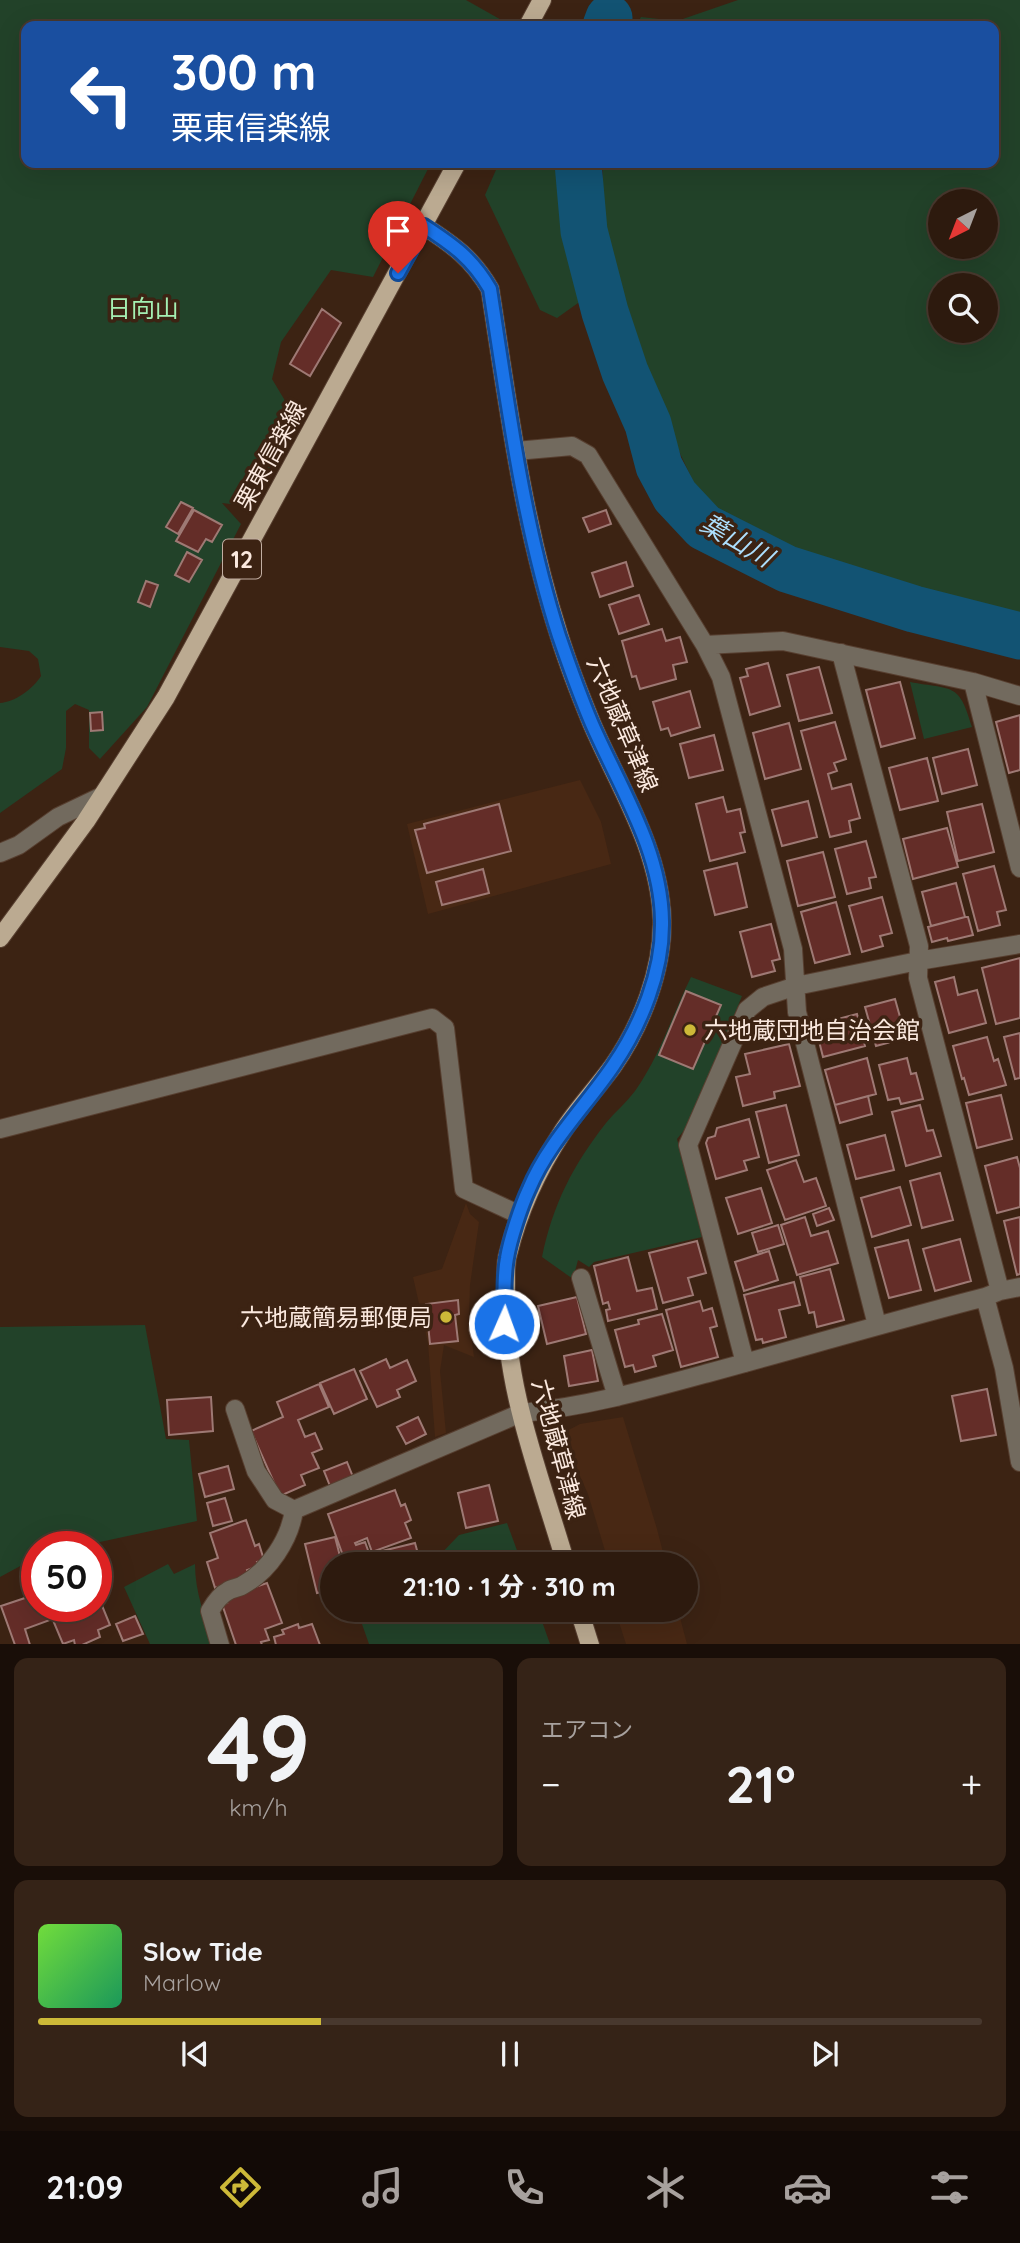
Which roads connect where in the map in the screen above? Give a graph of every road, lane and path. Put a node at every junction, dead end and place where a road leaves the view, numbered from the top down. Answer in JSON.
{"nodes":[{"id":1,"x":541,"y":0,"type":"edge"},
{"id":2,"x":530,"y":21,"type":"edge"},
{"id":3,"x":454,"y":168,"type":"edge"},
{"id":4,"x":424,"y":226,"type":"junction"},
{"id":5,"x":516,"y":451,"type":"junction"},
{"id":6,"x":705,"y":645,"type":"junction"},
{"id":7,"x":841,"y":653,"type":"junction"},
{"id":8,"x":973,"y":682,"type":"junction"},
{"id":9,"x":1020,"y":696,"type":"edge"},
{"id":10,"x":102,"y":796,"type":"junction"},
{"id":11,"x":0,"y":853,"type":"edge"},
{"id":12,"x":1020,"y":868,"type":"edge"},
{"id":13,"x":0,"y":938,"type":"edge"},
{"id":14,"x":1020,"y":944,"type":"edge"},
{"id":15,"x":918,"y":961,"type":"junction"},
{"id":16,"x":796,"y":986,"type":"junction"},
{"id":17,"x":0,"y":1129,"type":"edge"},
{"id":18,"x":520,"y":1216,"type":"junction"},
{"id":19,"x":581,"y":1278,"type":"dead end"},
{"id":20,"x":1020,"y":1287,"type":"edge"},
{"id":21,"x":992,"y":1294,"type":"junction"},
{"id":22,"x":877,"y":1325,"type":"junction"},
{"id":23,"x":745,"y":1363,"type":"junction"},
{"id":24,"x":617,"y":1398,"type":"junction"},
{"id":25,"x":235,"y":1409,"type":"dead end"},
{"id":26,"x":521,"y":1413,"type":"junction"},
{"id":27,"x":1020,"y":1462,"type":"edge"},
{"id":28,"x":294,"y":1510,"type":"junction"},
{"id":29,"x":562,"y":1552,"type":"edge"},
{"id":30,"x":583,"y":1622,"type":"edge"},
{"id":31,"x":219,"y":1644,"type":"edge"},
{"id":32,"x":590,"y":1644,"type":"edge"}],
"edges":[{"from":1,"to":2,"type":"main road"},
{"from":3,"to":4,"type":"main road","name":"栗東信楽線","number":"12"},
{"from":4,"to":5,"type":"main road","name":"六地蔵草津線"},
{"from":4,"to":10,"type":"main road","name":"栗東信楽線","number":"12"},
{"from":5,"to":6,"type":"street"},
{"from":5,"to":18,"type":"main road","name":"六地蔵草津線"},
{"from":6,"to":7,"type":"street"},
{"from":6,"to":16,"type":"street"},
{"from":7,"to":8,"type":"street"},
{"from":7,"to":15,"type":"street"},
{"from":8,"to":9,"type":"street"},
{"from":8,"to":12,"type":"street"},
{"from":10,"to":11,"type":"street"},
{"from":10,"to":13,"type":"main road","name":"栗東信楽線","number":"12"},
{"from":14,"to":15,"type":"street"},
{"from":15,"to":16,"type":"street"},
{"from":15,"to":21,"type":"street"},
{"from":16,"to":22,"type":"street"},
{"from":16,"to":23,"type":"street"},
{"from":17,"to":18,"type":"street"},
{"from":18,"to":26,"type":"main road","name":"六地蔵草津線"},
{"from":19,"to":24,"type":"street"},
{"from":20,"to":21,"type":"street"},
{"from":21,"to":22,"type":"street"},
{"from":21,"to":27,"type":"street"},
{"from":22,"to":23,"type":"street"},
{"from":23,"to":24,"type":"street"},
{"from":24,"to":26,"type":"street"},
{"from":25,"to":28,"type":"street"},
{"from":26,"to":28,"type":"street"},
{"from":26,"to":29,"type":"main road","name":"六地蔵草津線"},
{"from":28,"to":31,"type":"street"},
{"from":30,"to":32,"type":"main road"}]}
